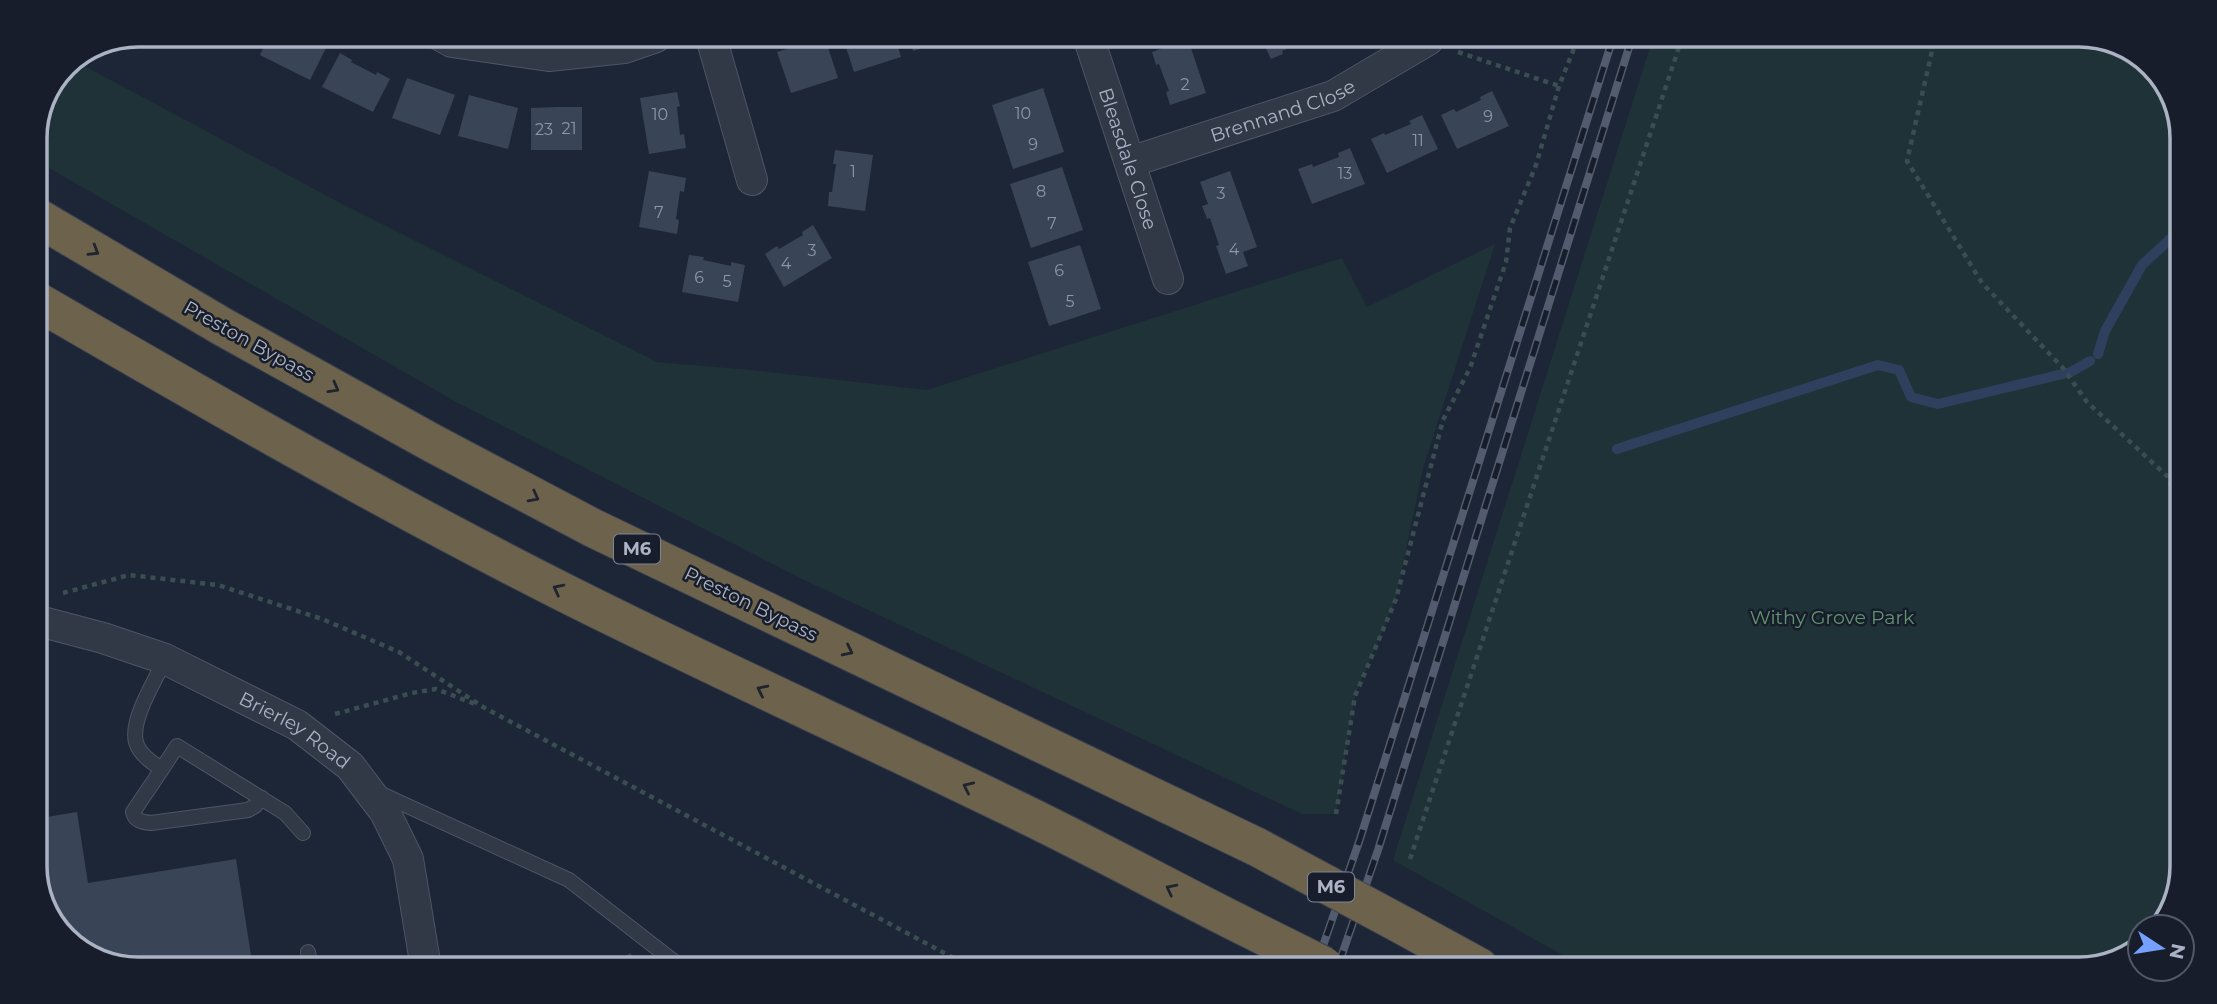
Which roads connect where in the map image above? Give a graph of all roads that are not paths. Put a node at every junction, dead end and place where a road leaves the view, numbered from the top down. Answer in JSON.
{"nodes":[{"id":1,"x":487,"y":47,"type":"edge"},
{"id":2,"x":627,"y":47,"type":"edge"},
{"id":3,"x":714,"y":47,"type":"edge"},
{"id":4,"x":1092,"y":47,"type":"edge"},
{"id":5,"x":1416,"y":47,"type":"edge"},
{"id":6,"x":1130,"y":162,"type":"junction"},
{"id":7,"x":752,"y":180,"type":"dead end"},
{"id":8,"x":47,"y":223,"type":"edge"},
{"id":9,"x":1168,"y":279,"type":"dead end"},
{"id":10,"x":47,"y":307,"type":"edge"},
{"id":11,"x":47,"y":623,"type":"edge"},
{"id":12,"x":165,"y":659,"type":"junction"},
{"id":13,"x":162,"y":769,"type":"junction"},
{"id":14,"x":366,"y":787,"type":"junction"},
{"id":15,"x":262,"y":798,"type":"junction"},
{"id":16,"x":303,"y":834,"type":"dead end"},
{"id":17,"x":424,"y":957,"type":"edge"},
{"id":18,"x":668,"y":957,"type":"edge"},
{"id":19,"x":1306,"y":957,"type":"edge"},
{"id":20,"x":1461,"y":957,"type":"edge"}],
"edges":[{"from":1,"to":2,"type":"street"},
{"from":3,"to":7,"type":"street"},
{"from":4,"to":6,"type":"street","name":"Bleasdale Close"},
{"from":5,"to":6,"type":"street","name":"Brennand Close"},
{"from":6,"to":9,"type":"street","name":"Bleasdale Close"},
{"from":8,"to":20,"type":"highway","name":"Preston Bypass","number":"M6","one_way":true,"bridge":true},
{"from":19,"to":10,"type":"highway","one_way":true,"bridge":true},
{"from":11,"to":12,"type":"street","name":"Brierley Road"},
{"from":12,"to":13,"type":"lane"},
{"from":12,"to":14,"type":"street","name":"Brierley Road"},
{"from":13,"to":15,"type":"lane"},
{"from":13,"to":15,"type":"lane"},
{"from":14,"to":17,"type":"street","name":"Brierley Road"},
{"from":14,"to":18,"type":"lane"},
{"from":15,"to":16,"type":"lane"}]}
